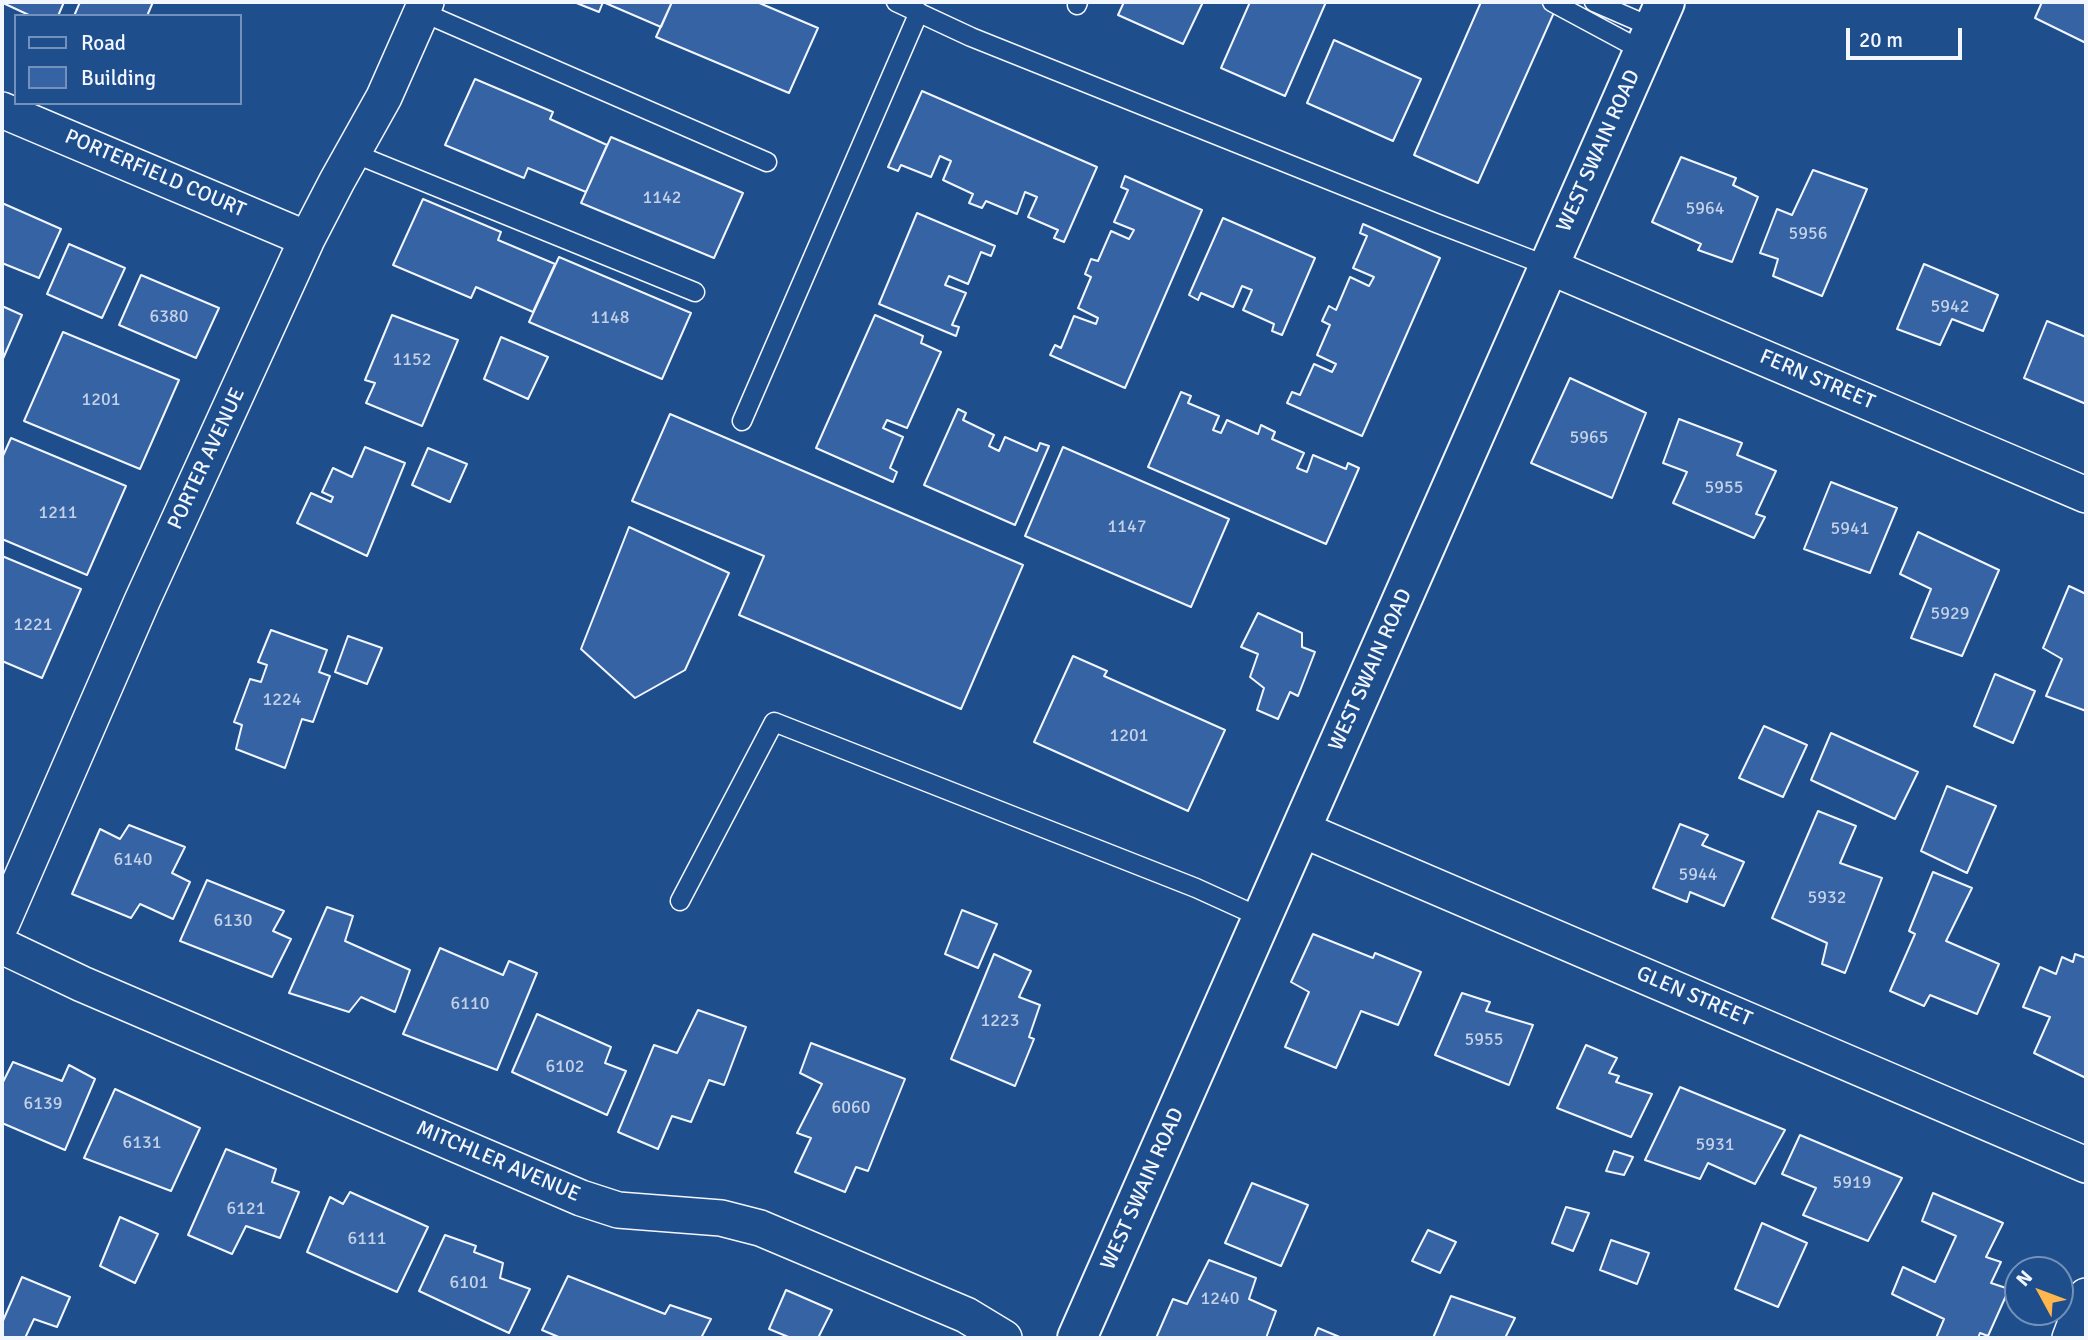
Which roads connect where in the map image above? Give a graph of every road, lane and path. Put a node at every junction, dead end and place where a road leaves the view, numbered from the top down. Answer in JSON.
{"nodes":[{"id":1,"x":896,"y":2,"type":"edge"},
{"id":2,"x":1552,"y":2,"type":"edge"},
{"id":3,"x":1594,"y":2,"type":"edge"},
{"id":4,"x":424,"y":7,"type":"edge"},
{"id":5,"x":919,"y":12,"type":"junction"},
{"id":6,"x":1654,"y":27,"type":"edge"},
{"id":7,"x":2,"y":110,"type":"edge"},
{"id":8,"x":353,"y":153,"type":"junction"},
{"id":9,"x":767,"y":162,"type":"dead end"},
{"id":10,"x":307,"y":239,"type":"junction"},
{"id":11,"x":1548,"y":265,"type":"junction"},
{"id":12,"x":695,"y":292,"type":"dead end"},
{"id":13,"x":742,"y":421,"type":"dead end"},
{"id":14,"x":2086,"y":495,"type":"edge"},
{"id":15,"x":1301,"y":829,"type":"junction"},
{"id":16,"x":680,"y":901,"type":"dead end"},
{"id":17,"x":1262,"y":918,"type":"junction"},
{"id":18,"x":2,"y":923,"type":"edge"},
{"id":19,"x":2,"y":946,"type":"edge"},
{"id":20,"x":2086,"y":1165,"type":"edge"},
{"id":21,"x":2086,"y":1296,"type":"edge"},
{"id":22,"x":1004,"y":1338,"type":"edge"},
{"id":23,"x":1077,"y":1338,"type":"edge"},
{"id":24,"x":2070,"y":1338,"type":"edge"}],
"edges":[{"from":1,"to":5,"type":"lane"},
{"from":2,"to":6,"type":"lane"},
{"from":3,"to":6,"type":"lane"},
{"from":4,"to":8,"type":"street","name":"PORTER AVENUE"},
{"from":4,"to":9,"type":"lane"},
{"from":5,"to":11,"type":"lane"},
{"from":5,"to":13,"type":"lane"},
{"from":6,"to":11,"type":"street","name":"WEST SWAIN ROAD"},
{"from":7,"to":10,"type":"street","name":"PORTERFIELD COURT"},
{"from":8,"to":10,"type":"street","name":"PORTER AVENUE"},
{"from":8,"to":12,"type":"lane"},
{"from":10,"to":18,"type":"street","name":"PORTER AVENUE"},
{"from":11,"to":14,"type":"street","name":"FERN STREET"},
{"from":11,"to":15,"type":"street","name":"WEST SWAIN ROAD"},
{"from":15,"to":17,"type":"street","name":"WEST SWAIN ROAD"},
{"from":15,"to":20,"type":"street","name":"GLEN STREET"},
{"from":16,"to":17,"type":"lane"},
{"from":17,"to":23,"type":"street","name":"WEST SWAIN ROAD"},
{"from":19,"to":22,"type":"street","name":"MITCHLER AVENUE"},
{"from":21,"to":24,"type":"street"}]}
